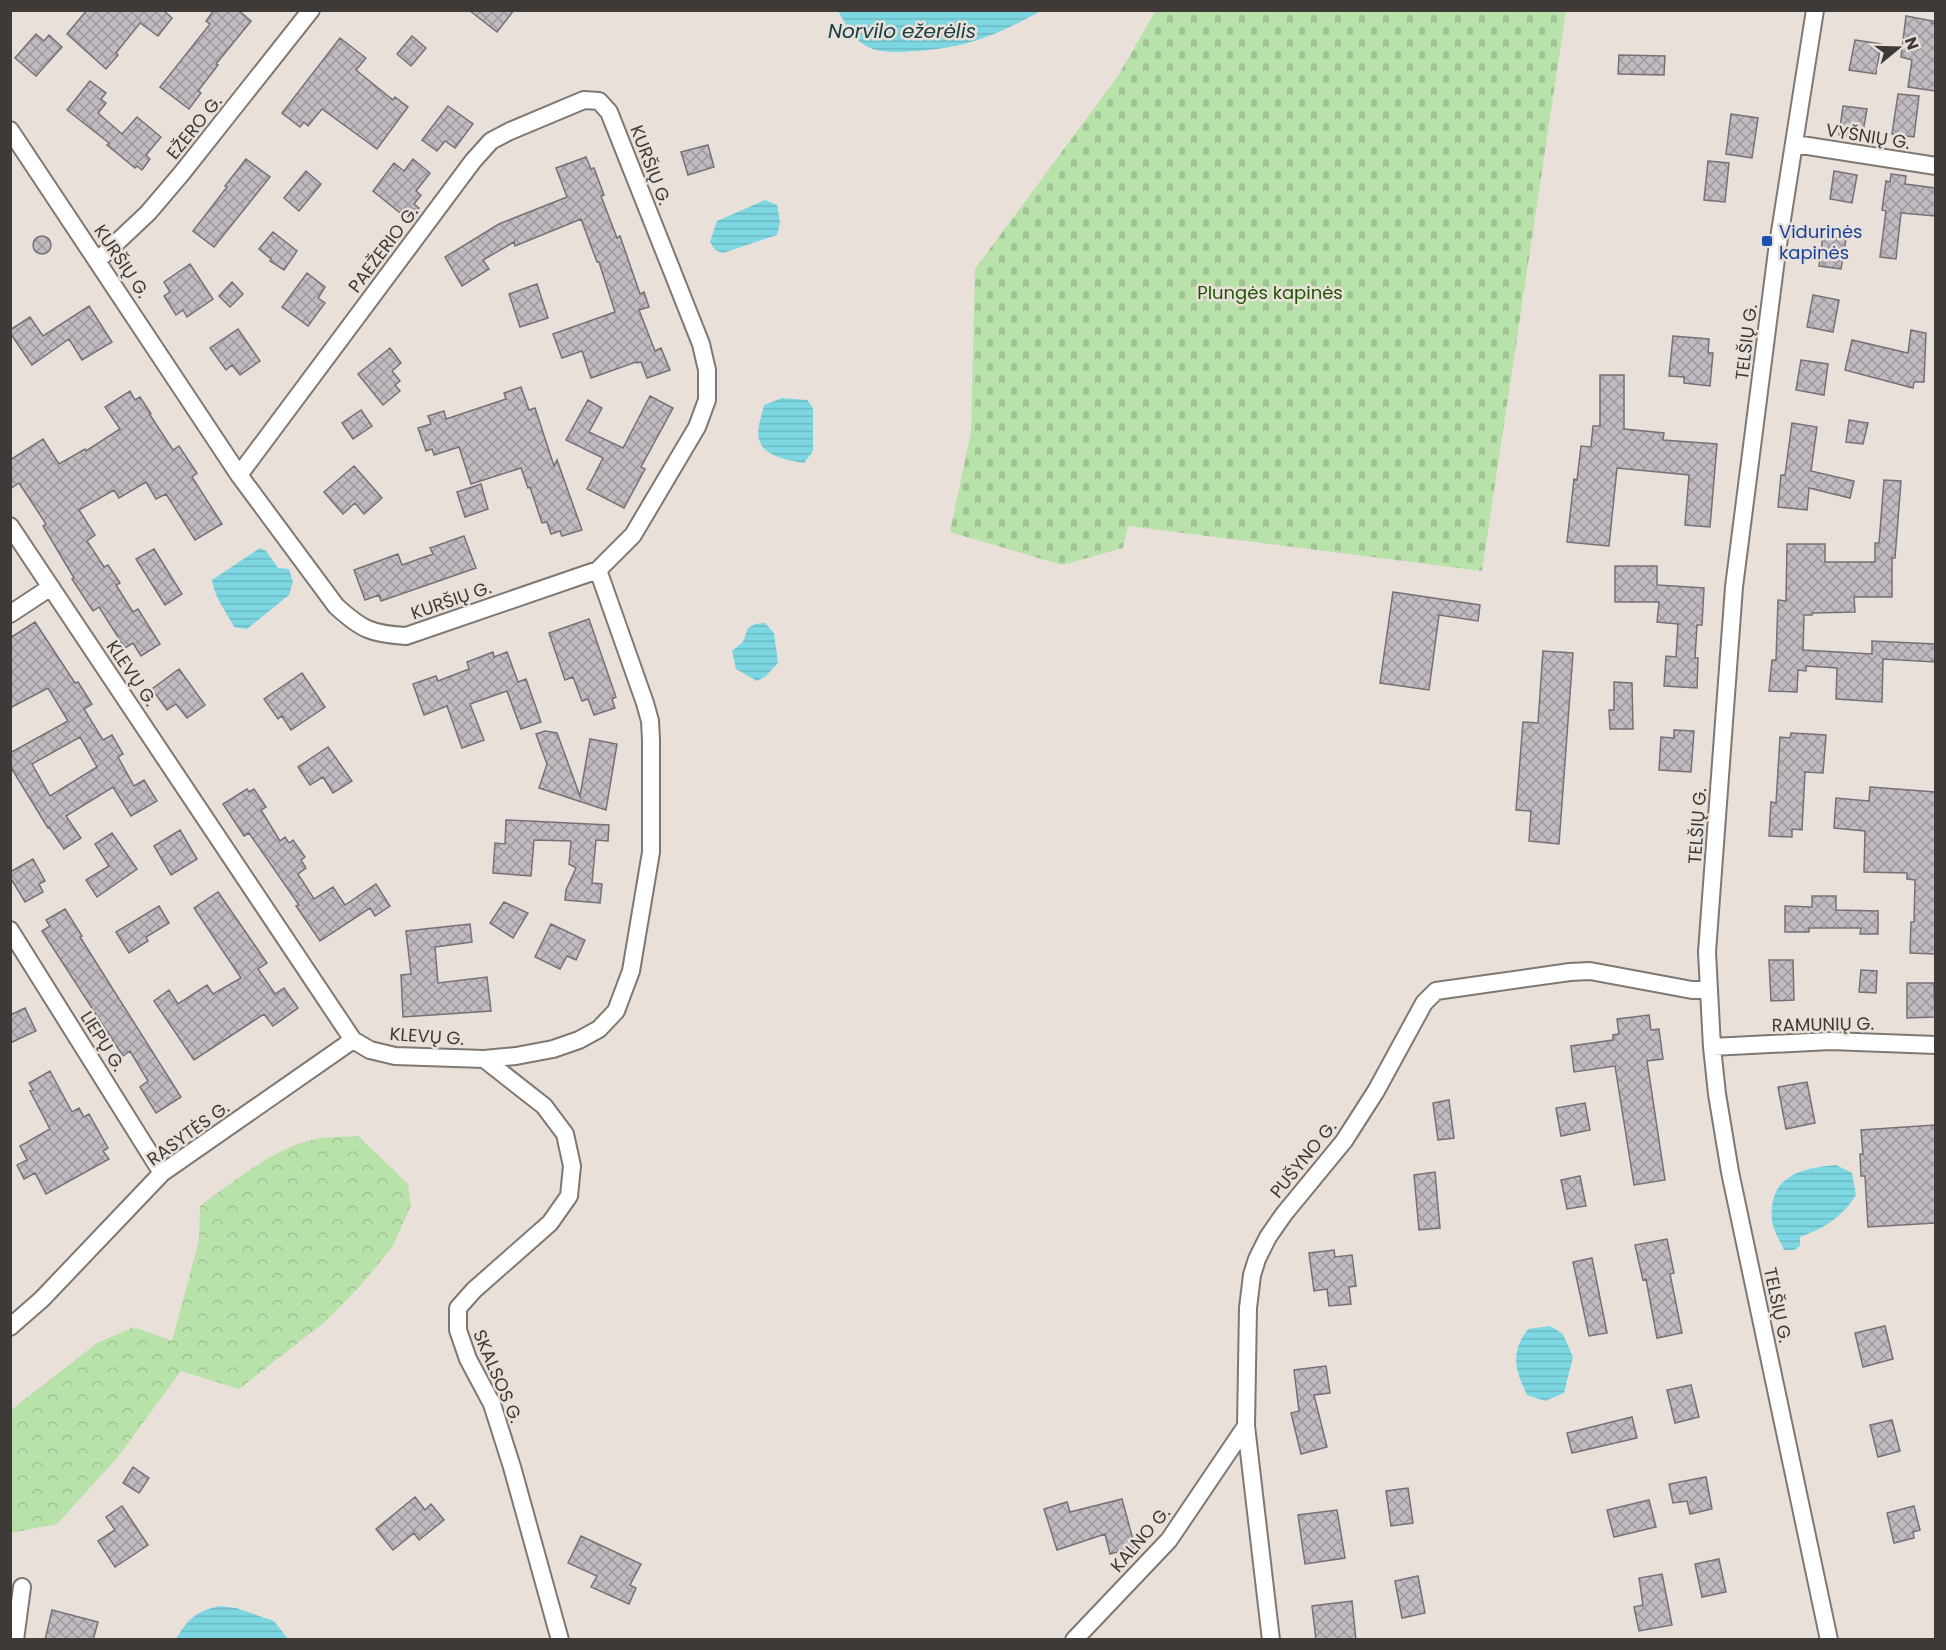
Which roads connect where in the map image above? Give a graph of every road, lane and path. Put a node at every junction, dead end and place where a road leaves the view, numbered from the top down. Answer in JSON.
{"nodes":[{"id":1,"x":311,"y":10,"type":"edge"},
{"id":2,"x":1815,"y":10,"type":"edge"},
{"id":3,"x":599,"y":101,"type":"joint"},
{"id":4,"x":10,"y":130,"type":"edge"},
{"id":5,"x":1795,"y":144,"type":"junction"},
{"id":6,"x":1935,"y":166,"type":"edge"},
{"id":7,"x":98,"y":260,"type":"junction"},
{"id":8,"x":239,"y":475,"type":"junction"},
{"id":9,"x":10,"y":526,"type":"edge"},
{"id":10,"x":598,"y":570,"type":"junction"},
{"id":11,"x":51,"y":587,"type":"junction"},
{"id":12,"x":10,"y":614,"type":"edge"},
{"id":13,"x":10,"y":930,"type":"edge"},
{"id":14,"x":1708,"y":990,"type":"junction"},
{"id":15,"x":353,"y":1040,"type":"junction"},
{"id":16,"x":1935,"y":1045,"type":"edge"},
{"id":17,"x":1712,"y":1047,"type":"junction"},
{"id":18,"x":484,"y":1059,"type":"junction"},
{"id":19,"x":162,"y":1173,"type":"junction"},
{"id":20,"x":10,"y":1327,"type":"edge"},
{"id":21,"x":1246,"y":1426,"type":"junction"},
{"id":22,"x":22,"y":1587,"type":"dead end"},
{"id":23,"x":15,"y":1640,"type":"edge"},
{"id":24,"x":560,"y":1640,"type":"edge"},
{"id":25,"x":1074,"y":1640,"type":"edge"},
{"id":26,"x":1271,"y":1640,"type":"edge"},
{"id":27,"x":1829,"y":1640,"type":"edge"}],
"edges":[{"from":1,"to":7,"type":"street","name":"EŽERO G."},
{"from":2,"to":5,"type":"street","name":"TELŠIŲ G."},
{"from":3,"to":8,"type":"street","name":"PAEŽERIO G."},
{"from":3,"to":10,"type":"street","name":"KURŠIŲ G."},
{"from":4,"to":7,"type":"street","name":"KURŠIŲ G."},
{"from":5,"to":6,"type":"street","name":"VYŠNIŲ G."},
{"from":5,"to":14,"type":"street","name":"TELŠIŲ G."},
{"from":7,"to":8,"type":"street","name":"KURŠIŲ G."},
{"from":8,"to":10,"type":"street","name":"KURŠIŲ G."},
{"from":9,"to":11,"type":"street","name":"KLEVŲ G."},
{"from":10,"to":18,"type":"street","name":"KLEVŲ G."},
{"from":11,"to":12,"type":"street"},
{"from":11,"to":15,"type":"street","name":"KLEVŲ G."},
{"from":13,"to":19,"type":"street","name":"LIEPŲ G."},
{"from":14,"to":17,"type":"street","name":"TELŠIŲ G."},
{"from":14,"to":21,"type":"street","name":"PUŠYNO G."},
{"from":15,"to":18,"type":"street","name":"KLEVŲ G."},
{"from":15,"to":19,"type":"street","name":"RASYTĖS G."},
{"from":16,"to":17,"type":"street","name":"RAMUNIŲ G."},
{"from":17,"to":27,"type":"street","name":"TELŠIŲ G."},
{"from":18,"to":24,"type":"street","name":"SKALSOS G."},
{"from":19,"to":20,"type":"street","name":"RASYTĖS G."},
{"from":21,"to":25,"type":"street","name":"KALNO G."},
{"from":21,"to":26,"type":"street","name":"PUŠYNO G."},
{"from":22,"to":23,"type":"street"}]}
